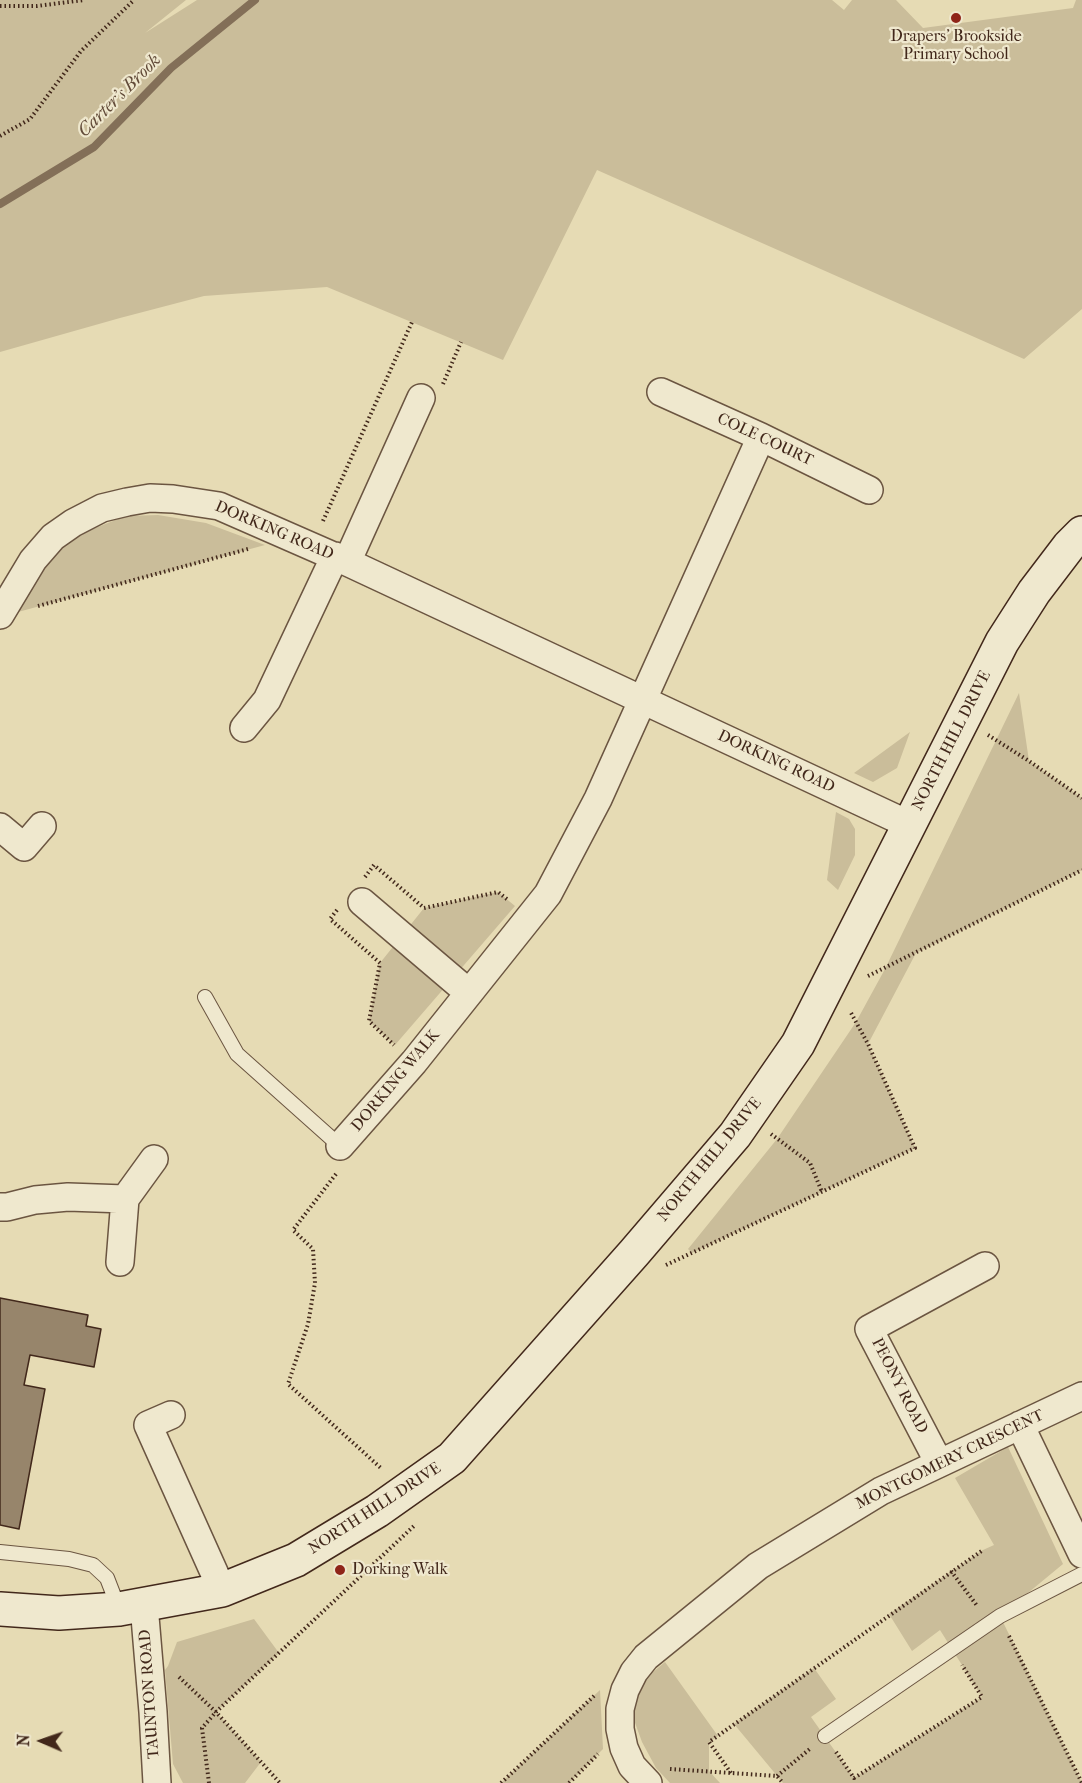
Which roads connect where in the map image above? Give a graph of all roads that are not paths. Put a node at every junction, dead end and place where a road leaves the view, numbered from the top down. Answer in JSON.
{"nodes":[{"id":1,"x":661,"y":392,"type":"dead end"},
{"id":2,"x":421,"y":398,"type":"dead end"},
{"id":3,"x":761,"y":437,"type":"junction"},
{"id":4,"x":869,"y":490,"type":"dead end"},
{"id":5,"x":1082,"y":533,"type":"edge"},
{"id":6,"x":321,"y":551,"type":"junction"},
{"id":7,"x":0,"y":615,"type":"edge"},
{"id":8,"x":643,"y":699,"type":"junction"},
{"id":9,"x":244,"y":728,"type":"dead end"},
{"id":10,"x":910,"y":825,"type":"junction"},
{"id":11,"x":42,"y":826,"type":"dead end"},
{"id":12,"x":0,"y":827,"type":"edge"},
{"id":13,"x":362,"y":902,"type":"dead end"},
{"id":14,"x":469,"y":993,"type":"junction"},
{"id":15,"x":206,"y":997,"type":"dead end"},
{"id":16,"x":340,"y":1146,"type":"joint"},
{"id":17,"x":154,"y":1159,"type":"dead end"},
{"id":18,"x":125,"y":1199,"type":"junction"},
{"id":19,"x":0,"y":1207,"type":"edge"},
{"id":20,"x":120,"y":1262,"type":"dead end"},
{"id":21,"x":986,"y":1266,"type":"dead end"},
{"id":22,"x":1082,"y":1396,"type":"edge"},
{"id":23,"x":171,"y":1415,"type":"dead end"},
{"id":24,"x":1020,"y":1425,"type":"junction"},
{"id":25,"x":939,"y":1463,"type":"junction"},
{"id":26,"x":0,"y":1552,"type":"edge"},
{"id":27,"x":1082,"y":1554,"type":"edge"},
{"id":28,"x":1082,"y":1574,"type":"edge"},
{"id":29,"x":222,"y":1590,"type":"junction"},
{"id":30,"x":131,"y":1607,"type":"junction"},
{"id":31,"x":0,"y":1609,"type":"edge"},
{"id":32,"x":825,"y":1736,"type":"road end"},
{"id":33,"x":635,"y":1766,"type":"edge"},
{"id":34,"x":157,"y":1783,"type":"edge"}],
"edges":[{"from":1,"to":3,"type":"street","name":"COLE COURT"},
{"from":2,"to":6,"type":"street","name":"DORKING ROAD"},
{"from":3,"to":4,"type":"street","name":"COLE COURT"},
{"from":3,"to":8,"type":"street"},
{"from":5,"to":10,"type":"street","name":"NORTH HILL DRIVE"},
{"from":6,"to":7,"type":"street","name":"DORKING ROAD"},
{"from":6,"to":8,"type":"street","name":"DORKING ROAD"},
{"from":6,"to":9,"type":"street"},
{"from":8,"to":10,"type":"street","name":"DORKING ROAD"},
{"from":8,"to":14,"type":"street","name":"DORKING WALK"},
{"from":10,"to":29,"type":"street","name":"NORTH HILL DRIVE"},
{"from":11,"to":12,"type":"street"},
{"from":13,"to":14,"type":"street"},
{"from":14,"to":16,"type":"street","name":"DORKING WALK"},
{"from":15,"to":16,"type":"lane"},
{"from":17,"to":18,"type":"street"},
{"from":18,"to":19,"type":"street"},
{"from":18,"to":20,"type":"street"},
{"from":21,"to":25,"type":"street","name":"PEONY ROAD"},
{"from":22,"to":24,"type":"street","name":"MONTGOMERY CRESCENT"},
{"from":23,"to":29,"type":"street"},
{"from":24,"to":25,"type":"street","name":"MONTGOMERY CRESCENT"},
{"from":24,"to":27,"type":"street"},
{"from":25,"to":33,"type":"street","name":"MONTGOMERY CRESCENT"},
{"from":26,"to":30,"type":"lane"},
{"from":28,"to":32,"type":"lane"},
{"from":29,"to":30,"type":"street","name":"NORTH HILL DRIVE"},
{"from":30,"to":31,"type":"street","name":"NORTH HILL DRIVE"},
{"from":30,"to":34,"type":"street","name":"TAUNTON ROAD"}]}
